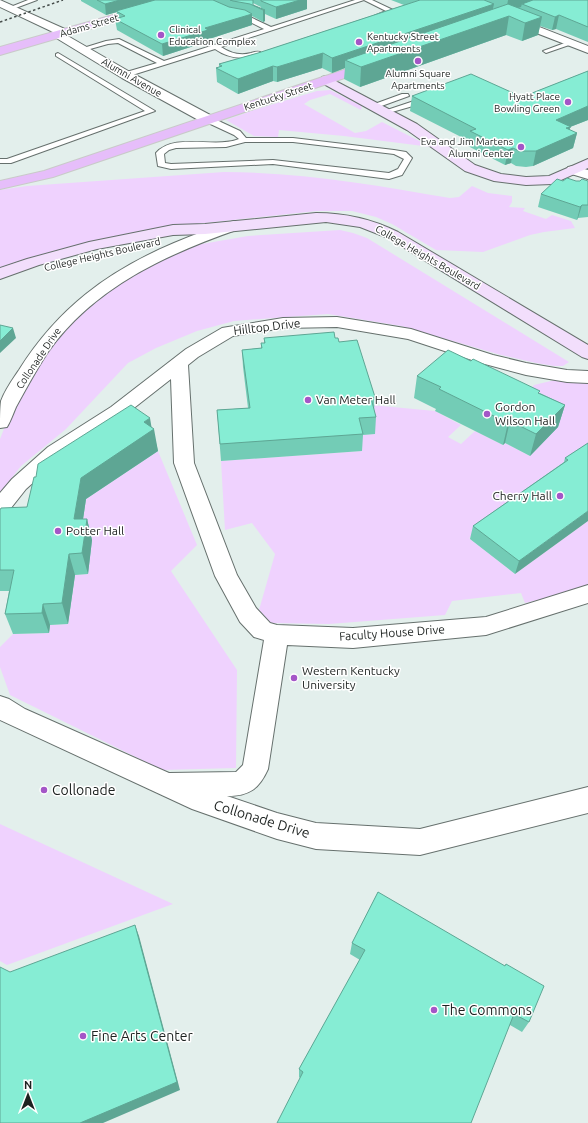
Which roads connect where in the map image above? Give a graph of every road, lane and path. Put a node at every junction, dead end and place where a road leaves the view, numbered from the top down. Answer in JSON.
{"nodes":[{"id":1,"x":34,"y":0,"type":"edge"},
{"id":2,"x":178,"y":0,"type":"edge"},
{"id":3,"x":361,"y":0,"type":"edge"},
{"id":4,"x":367,"y":0,"type":"edge"},
{"id":5,"x":460,"y":0,"type":"edge"},
{"id":6,"x":0,"y":3,"type":"edge"},
{"id":7,"x":11,"y":8,"type":"junction"},
{"id":8,"x":521,"y":12,"type":"edge"},
{"id":9,"x":225,"y":13,"type":"edge"},
{"id":10,"x":505,"y":18,"type":"junction"},
{"id":11,"x":366,"y":20,"type":"edge"},
{"id":12,"x":275,"y":22,"type":"edge"},
{"id":13,"x":488,"y":24,"type":"edge"},
{"id":14,"x":282,"y":25,"type":"junction"},
{"id":15,"x":270,"y":29,"type":"junction"},
{"id":16,"x":60,"y":33,"type":"junction"},
{"id":17,"x":565,"y":41,"type":"junction"},
{"id":18,"x":216,"y":46,"type":"junction"},
{"id":19,"x":538,"y":48,"type":"dead end"},
{"id":20,"x":83,"y":49,"type":"junction"},
{"id":21,"x":588,"y":50,"type":"edge"},
{"id":22,"x":0,"y":51,"type":"edge"},
{"id":23,"x":264,"y":52,"type":"edge"},
{"id":24,"x":546,"y":52,"type":"dead end"},
{"id":25,"x":58,"y":55,"type":"dead end"},
{"id":26,"x":384,"y":60,"type":"edge"},
{"id":27,"x":163,"y":63,"type":"junction"},
{"id":28,"x":326,"y":80,"type":"junction"},
{"id":29,"x":124,"y":82,"type":"junction"},
{"id":30,"x":379,"y":109,"type":"junction"},
{"id":31,"x":208,"y":119,"type":"junction"},
{"id":32,"x":244,"y":140,"type":"junction"},
{"id":33,"x":0,"y":161,"type":"edge"},
{"id":34,"x":588,"y":163,"type":"edge"},
{"id":35,"x":573,"y":170,"type":"junction"},
{"id":36,"x":588,"y":175,"type":"edge"},
{"id":37,"x":0,"y":185,"type":"edge"},
{"id":38,"x":234,"y":226,"type":"junction"},
{"id":39,"x":205,"y":229,"type":"junction"},
{"id":40,"x":0,"y":274,"type":"edge"},
{"id":41,"x":0,"y":284,"type":"edge"},
{"id":42,"x":588,"y":353,"type":"edge"},
{"id":43,"x":179,"y":364,"type":"junction"},
{"id":44,"x":588,"y":377,"type":"edge"},
{"id":45,"x":0,"y":422,"type":"edge"},
{"id":46,"x":0,"y":508,"type":"edge"},
{"id":47,"x":588,"y":594,"type":"edge"},
{"id":48,"x":276,"y":635,"type":"junction"},
{"id":49,"x":0,"y":707,"type":"edge"},
{"id":50,"x":164,"y":784,"type":"junction"},
{"id":51,"x":588,"y":800,"type":"edge"}],
"edges":[{"from":1,"to":7,"type":"lane"},
{"from":2,"to":16,"type":"main road","name":"Adams Street"},
{"from":3,"to":14,"type":"lane"},
{"from":4,"to":11,"type":"lane"},
{"from":5,"to":10,"type":"street"},
{"from":6,"to":7,"type":"street","name":"Alumni Avenue"},
{"from":7,"to":16,"type":"street","name":"Alumni Avenue"},
{"from":8,"to":10,"type":"main road"},
{"from":9,"to":15,"type":"lane"},
{"from":10,"to":13,"type":"main road"},
{"from":10,"to":17,"type":"street"},
{"from":12,"to":14,"type":"lane"},
{"from":14,"to":15,"type":"lane"},
{"from":15,"to":18,"type":"lane"},
{"from":16,"to":20,"type":"street","name":"Alumni Avenue"},
{"from":16,"to":22,"type":"main road","name":"Adams Street"},
{"from":17,"to":19,"type":"lane"},
{"from":17,"to":21,"type":"street"},
{"from":17,"to":24,"type":"lane"},
{"from":18,"to":23,"type":"lane"},
{"from":18,"to":27,"type":"lane"},
{"from":20,"to":27,"type":"lane"},
{"from":20,"to":29,"type":"street","name":"Alumni Avenue"},
{"from":25,"to":29,"type":"lane"},
{"from":26,"to":28,"type":"main road","name":"Kentucky Street"},
{"from":27,"to":29,"type":"lane"},
{"from":28,"to":30,"type":"street"},
{"from":28,"to":31,"type":"main road","name":"Kentucky Street"},
{"from":29,"to":31,"type":"street","name":"Alumni Avenue"},
{"from":29,"to":33,"type":"lane"},
{"from":30,"to":30,"type":"lane"},
{"from":30,"to":35,"type":"street"},
{"from":31,"to":32,"type":"lane"},
{"from":31,"to":37,"type":"main road","name":"Kentucky Street"},
{"from":32,"to":32,"type":"lane"},
{"from":34,"to":35,"type":"street"},
{"from":35,"to":36,"type":"street"},
{"from":38,"to":39,"type":"street","name":"College Heights Boulevard"},
{"from":38,"to":42,"type":"street","name":"College Heights Boulevard"},
{"from":38,"to":45,"type":"street","name":"Collonade Drive"},
{"from":39,"to":40,"type":"street","name":"College Heights Boulevard"},
{"from":39,"to":41,"type":"street","name":"College Heights Boulevard"},
{"from":43,"to":44,"type":"street","name":"Hilltop Drive"},
{"from":43,"to":46,"type":"street","name":"Hilltop Drive"},
{"from":43,"to":48,"type":"street","name":"Faculty House Drive"},
{"from":47,"to":48,"type":"street","name":"Faculty House Drive"},
{"from":48,"to":50,"type":"street"},
{"from":49,"to":50,"type":"street","name":"Collonade Drive"},
{"from":50,"to":51,"type":"street","name":"Collonade Drive"}]}
